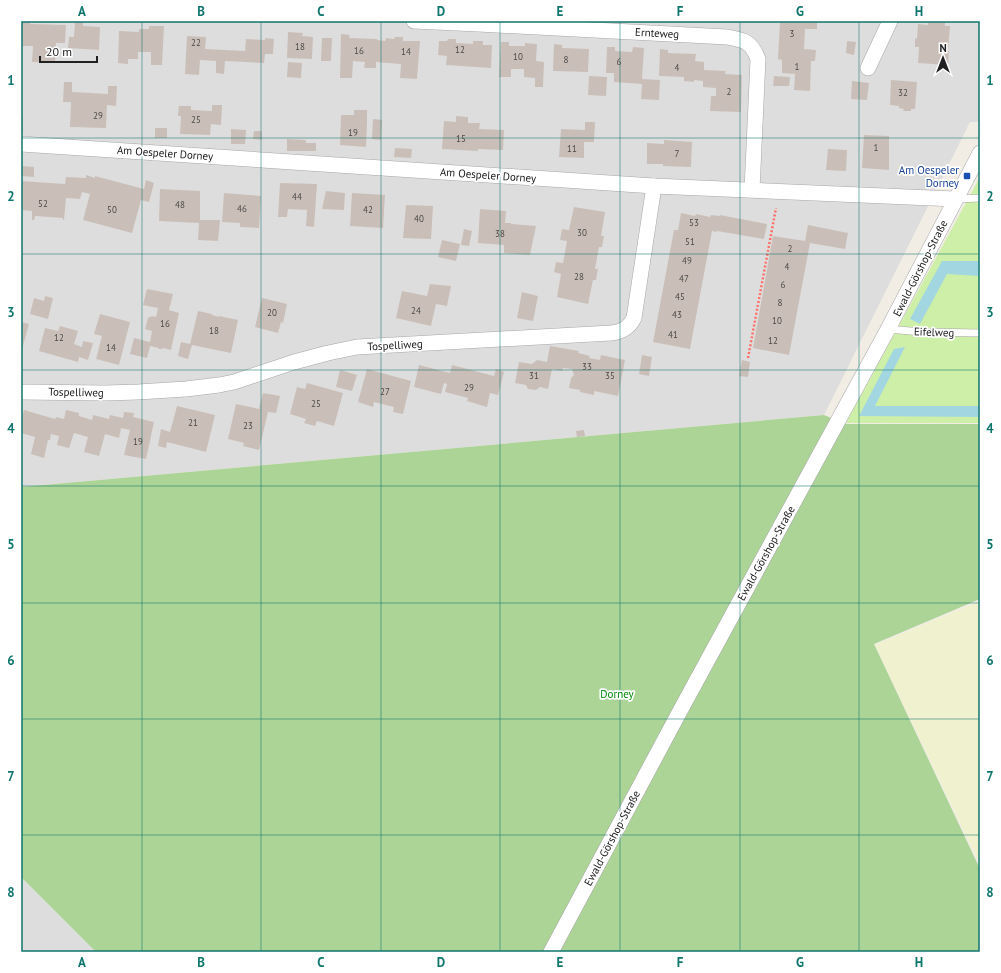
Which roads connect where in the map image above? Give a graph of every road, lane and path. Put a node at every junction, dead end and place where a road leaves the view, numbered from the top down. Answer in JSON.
{"nodes":[{"id":1,"x":414,"y":21,"type":"edge"},
{"id":2,"x":890,"y":21,"type":"edge"},
{"id":3,"x":868,"y":68,"type":"dead end"},
{"id":4,"x":21,"y":144,"type":"edge"},
{"id":5,"x":980,"y":153,"type":"edge"},
{"id":6,"x":654,"y":186,"type":"junction"},
{"id":7,"x":752,"y":190,"type":"junction"},
{"id":8,"x":779,"y":192,"type":"junction"},
{"id":9,"x":980,"y":198,"type":"edge"},
{"id":10,"x":955,"y":199,"type":"junction"},
{"id":11,"x":888,"y":330,"type":"junction"},
{"id":12,"x":980,"y":333,"type":"edge"},
{"id":13,"x":748,"y":358,"type":"dead end"},
{"id":14,"x":21,"y":392,"type":"edge"},
{"id":15,"x":551,"y":952,"type":"edge"}],
"edges":[{"from":1,"to":7,"type":"street","name":"Ernteweg"},
{"from":2,"to":3,"type":"street"},
{"from":4,"to":6,"type":"street","name":"Am Oespeler Dorney"},
{"from":5,"to":10,"type":"street","name":"Ewald-Görshop-Straße"},
{"from":6,"to":7,"type":"street","name":"Am Oespeler Dorney"},
{"from":6,"to":14,"type":"street","name":"Tospelliweg"},
{"from":7,"to":8,"type":"street","name":"Am Oespeler Dorney"},
{"from":8,"to":10,"type":"street","name":"Am Oespeler Dorney"},
{"from":8,"to":13,"type":"path"},
{"from":9,"to":10,"type":"lane"},
{"from":10,"to":11,"type":"street","name":"Ewald-Görshop-Straße"},
{"from":11,"to":12,"type":"lane","name":"Eifelweg"},
{"from":11,"to":15,"type":"street","name":"Ewald-Görshop-Straße"}]}
